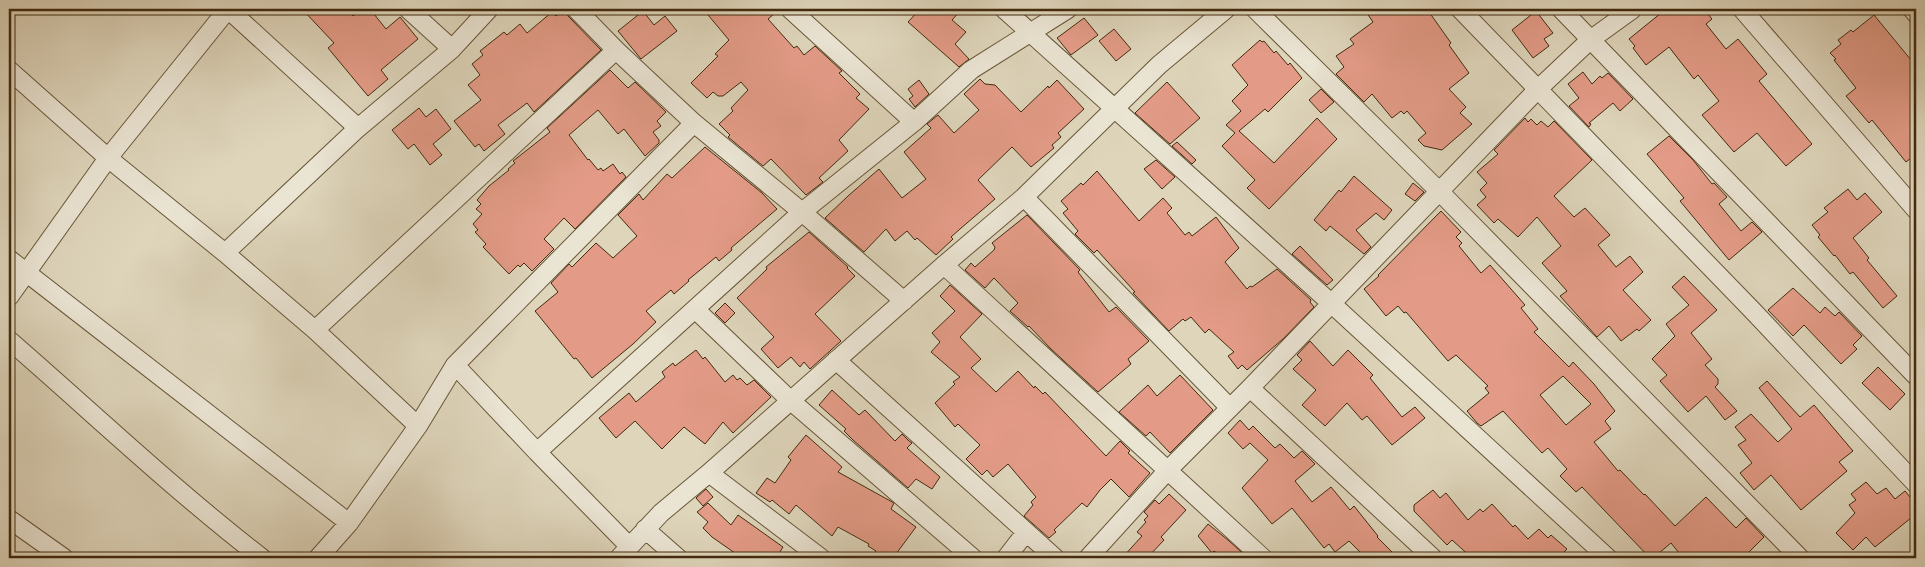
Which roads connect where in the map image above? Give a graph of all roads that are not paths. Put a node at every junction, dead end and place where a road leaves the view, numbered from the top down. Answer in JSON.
{"nodes":[{"id":1,"x":228,"y":9,"type":"edge"},
{"id":2,"x":408,"y":9,"type":"edge"},
{"id":3,"x":489,"y":9,"type":"edge"},
{"id":4,"x":576,"y":9,"type":"edge"},
{"id":5,"x":790,"y":9,"type":"edge"},
{"id":6,"x":1004,"y":9,"type":"edge"},
{"id":7,"x":1068,"y":9,"type":"edge"},
{"id":8,"x":1226,"y":9,"type":"edge"},
{"id":9,"x":1255,"y":9,"type":"edge"},
{"id":10,"x":1460,"y":9,"type":"edge"},
{"id":11,"x":1561,"y":9,"type":"edge"},
{"id":12,"x":1633,"y":9,"type":"edge"},
{"id":13,"x":1742,"y":9,"type":"edge"},
{"id":14,"x":1912,"y":9,"type":"edge"},
{"id":15,"x":1916,"y":14,"type":"edge"},
{"id":16,"x":1032,"y":32,"type":"junction"},
{"id":17,"x":1590,"y":40,"type":"junction"},
{"id":18,"x":452,"y":49,"type":"junction"},
{"id":19,"x":616,"y":50,"type":"junction"},
{"id":20,"x":9,"y":70,"type":"edge"},
{"id":21,"x":1537,"y":90,"type":"junction"},
{"id":22,"x":1115,"y":107,"type":"junction"},
{"id":23,"x":914,"y":122,"type":"junction"},
{"id":24,"x":694,"y":123,"type":"junction"},
{"id":25,"x":358,"y":128,"type":"junction"},
{"id":26,"x":108,"y":158,"type":"junction"},
{"id":27,"x":1439,"y":191,"type":"junction"},
{"id":28,"x":1024,"y":197,"type":"junction"},
{"id":29,"x":1916,"y":210,"type":"edge"},
{"id":30,"x":802,"y":212,"type":"junction"},
{"id":31,"x":225,"y":253,"type":"junction"},
{"id":32,"x":9,"y":259,"type":"edge"},
{"id":33,"x":944,"y":265,"type":"junction"},
{"id":34,"x":26,"y":273,"type":"junction"},
{"id":35,"x":9,"y":297,"type":"edge"},
{"id":36,"x":904,"y":301,"type":"junction"},
{"id":37,"x":1332,"y":304,"type":"junction"},
{"id":38,"x":694,"y":309,"type":"junction"},
{"id":39,"x":315,"y":330,"type":"junction"},
{"id":40,"x":9,"y":340,"type":"edge"},
{"id":41,"x":836,"y":360,"type":"junction"},
{"id":42,"x":455,"y":365,"type":"junction"},
{"id":43,"x":1916,"y":376,"type":"edge"},
{"id":44,"x":1250,"y":388,"type":"junction"},
{"id":45,"x":791,"y":401,"type":"junction"},
{"id":46,"x":1230,"y":408,"type":"junction"},
{"id":47,"x":418,"y":426,"type":"junction"},
{"id":48,"x":537,"y":452,"type":"junction"},
{"id":49,"x":1168,"y":470,"type":"junction"},
{"id":50,"x":709,"y":473,"type":"junction"},
{"id":51,"x":1916,"y":484,"type":"edge"},
{"id":52,"x":9,"y":519,"type":"edge"},
{"id":53,"x":349,"y":523,"type":"junction"},
{"id":54,"x":645,"y":529,"type":"junction"},
{"id":55,"x":1026,"y":532,"type":"junction"},
{"id":56,"x":624,"y":552,"type":"edge"},
{"id":57,"x":64,"y":558,"type":"edge"},
{"id":58,"x":262,"y":558,"type":"edge"},
{"id":59,"x":318,"y":558,"type":"edge"},
{"id":60,"x":678,"y":558,"type":"edge"},
{"id":61,"x":821,"y":558,"type":"edge"},
{"id":62,"x":973,"y":558,"type":"edge"},
{"id":63,"x":1006,"y":558,"type":"edge"},
{"id":64,"x":1054,"y":558,"type":"edge"},
{"id":65,"x":1088,"y":558,"type":"edge"},
{"id":66,"x":1263,"y":558,"type":"edge"},
{"id":67,"x":1433,"y":558,"type":"edge"},
{"id":68,"x":1608,"y":558,"type":"edge"},
{"id":69,"x":1800,"y":558,"type":"edge"}],
"edges":[{"from":1,"to":25,"type":"street"},
{"from":1,"to":26,"type":"street"},
{"from":2,"to":18,"type":"street"},
{"from":3,"to":18,"type":"street"},
{"from":4,"to":19,"type":"street"},
{"from":5,"to":23,"type":"street"},
{"from":6,"to":16,"type":"street"},
{"from":7,"to":16,"type":"street"},
{"from":8,"to":22,"type":"street"},
{"from":9,"to":27,"type":"street"},
{"from":10,"to":21,"type":"street"},
{"from":11,"to":17,"type":"street"},
{"from":12,"to":17,"type":"street"},
{"from":13,"to":29,"type":"street"},
{"from":14,"to":15,"type":"street"},
{"from":16,"to":22,"type":"street"},
{"from":16,"to":23,"type":"street"},
{"from":17,"to":21,"type":"street"},
{"from":17,"to":43,"type":"street"},
{"from":18,"to":25,"type":"street"},
{"from":19,"to":24,"type":"street"},
{"from":19,"to":39,"type":"street"},
{"from":20,"to":26,"type":"street"},
{"from":21,"to":27,"type":"street"},
{"from":21,"to":51,"type":"street"},
{"from":22,"to":28,"type":"street"},
{"from":22,"to":37,"type":"street"},
{"from":23,"to":30,"type":"street"},
{"from":24,"to":30,"type":"street"},
{"from":24,"to":42,"type":"street"},
{"from":25,"to":31,"type":"street"},
{"from":26,"to":31,"type":"street"},
{"from":26,"to":34,"type":"street"},
{"from":27,"to":37,"type":"street"},
{"from":27,"to":69,"type":"street"},
{"from":28,"to":33,"type":"street"},
{"from":28,"to":46,"type":"street"},
{"from":30,"to":36,"type":"street"},
{"from":30,"to":38,"type":"street"},
{"from":31,"to":39,"type":"street"},
{"from":32,"to":34,"type":"street"},
{"from":33,"to":36,"type":"street"},
{"from":33,"to":49,"type":"street"},
{"from":34,"to":35,"type":"street"},
{"from":34,"to":53,"type":"street"},
{"from":36,"to":41,"type":"street"},
{"from":37,"to":44,"type":"street"},
{"from":37,"to":68,"type":"street"},
{"from":38,"to":45,"type":"street"},
{"from":38,"to":48,"type":"street"},
{"from":39,"to":47,"type":"street"},
{"from":40,"to":58,"type":"street"},
{"from":41,"to":45,"type":"street"},
{"from":41,"to":55,"type":"street"},
{"from":42,"to":47,"type":"street"},
{"from":42,"to":48,"type":"street"},
{"from":44,"to":46,"type":"street"},
{"from":44,"to":67,"type":"street"},
{"from":45,"to":50,"type":"street"},
{"from":45,"to":62,"type":"street"},
{"from":46,"to":49,"type":"street"},
{"from":47,"to":53,"type":"street"},
{"from":48,"to":56,"type":"street"},
{"from":49,"to":65,"type":"street"},
{"from":49,"to":66,"type":"street"},
{"from":50,"to":54,"type":"street"},
{"from":50,"to":61,"type":"street"},
{"from":52,"to":57,"type":"street"},
{"from":53,"to":59,"type":"street"},
{"from":54,"to":56,"type":"street"},
{"from":54,"to":60,"type":"street"},
{"from":55,"to":63,"type":"street"},
{"from":55,"to":64,"type":"street"}]}
